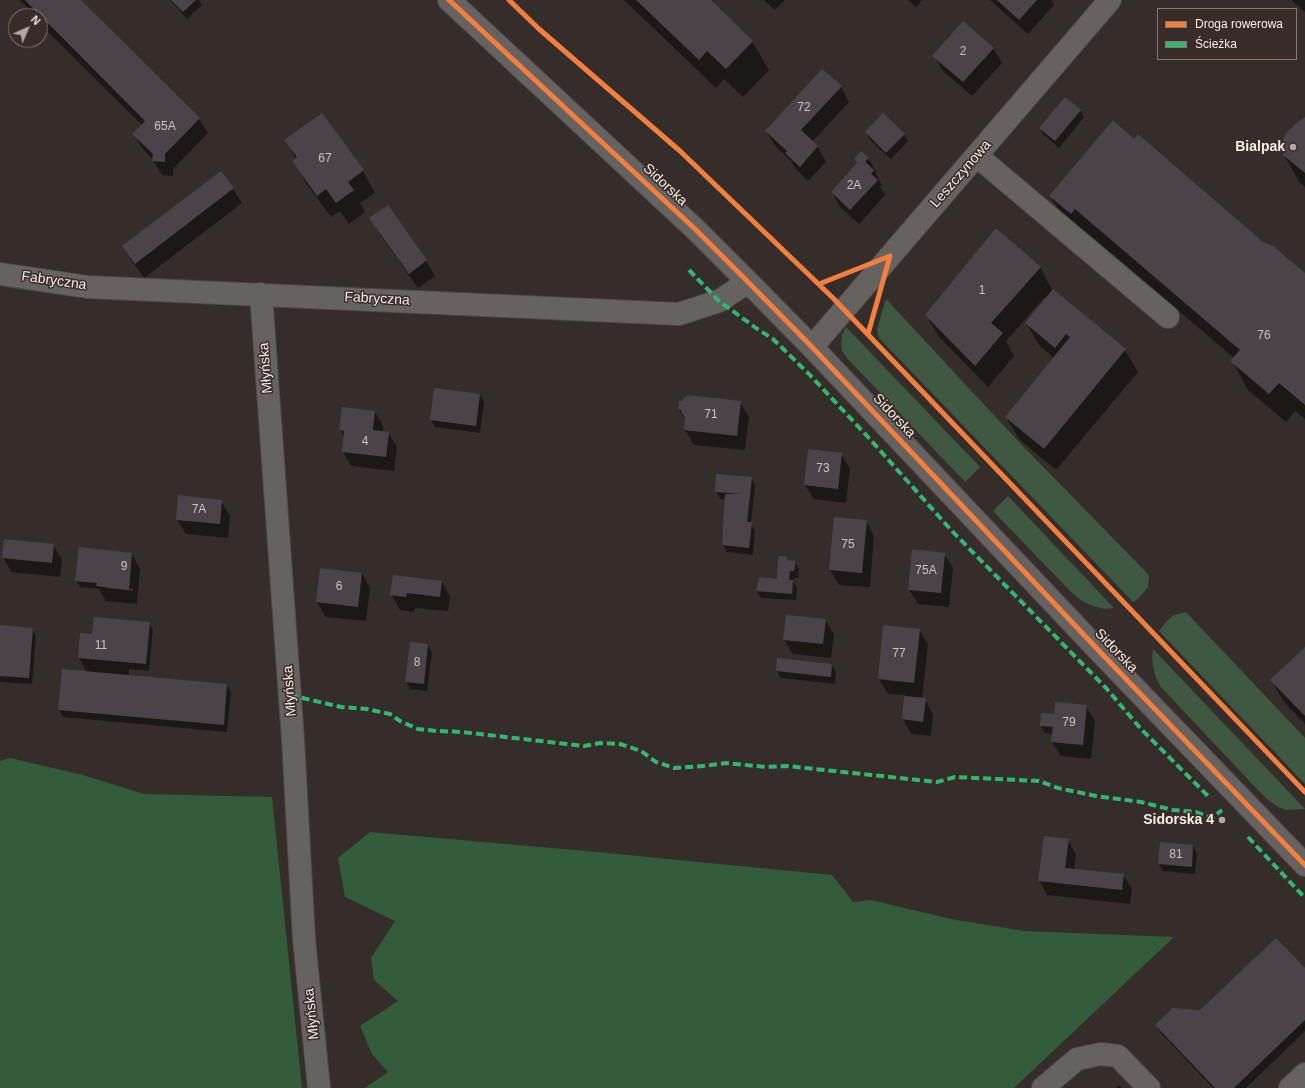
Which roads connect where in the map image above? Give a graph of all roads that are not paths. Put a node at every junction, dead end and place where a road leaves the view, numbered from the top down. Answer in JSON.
{"nodes":[{"id":1,"x":449,"y":0,"type":"edge"},
{"id":2,"x":1110,"y":0,"type":"edge"},
{"id":3,"x":977,"y":156,"type":"junction"},
{"id":4,"x":0,"y":274,"type":"edge"},
{"id":5,"x":748,"y":282,"type":"junction"},
{"id":6,"x":261,"y":294,"type":"junction"},
{"id":7,"x":1168,"y":317,"type":"dead end"},
{"id":8,"x":812,"y":347,"type":"junction"},
{"id":9,"x":1301,"y":853,"type":"edge"},
{"id":10,"x":1305,"y":1074,"type":"edge"},
{"id":11,"x":319,"y":1088,"type":"edge"},
{"id":12,"x":1043,"y":1088,"type":"edge"},
{"id":13,"x":1149,"y":1088,"type":"edge"},
{"id":14,"x":1290,"y":1088,"type":"edge"}],
"edges":[{"from":1,"to":5,"type":"street","name":"Sidorska"},
{"from":2,"to":3,"type":"street","name":"Leszczynowa"},
{"from":3,"to":7,"type":"street"},
{"from":3,"to":8,"type":"street","name":"Leszczynowa"},
{"from":4,"to":6,"type":"street","name":"Fabryczna"},
{"from":5,"to":6,"type":"street","name":"Fabryczna"},
{"from":5,"to":8,"type":"street","name":"Sidorska"},
{"from":6,"to":11,"type":"street","name":"Młyńska"},
{"from":8,"to":9,"type":"street","name":"Sidorska"},
{"from":10,"to":14,"type":"street"},
{"from":12,"to":13,"type":"street"}]}
